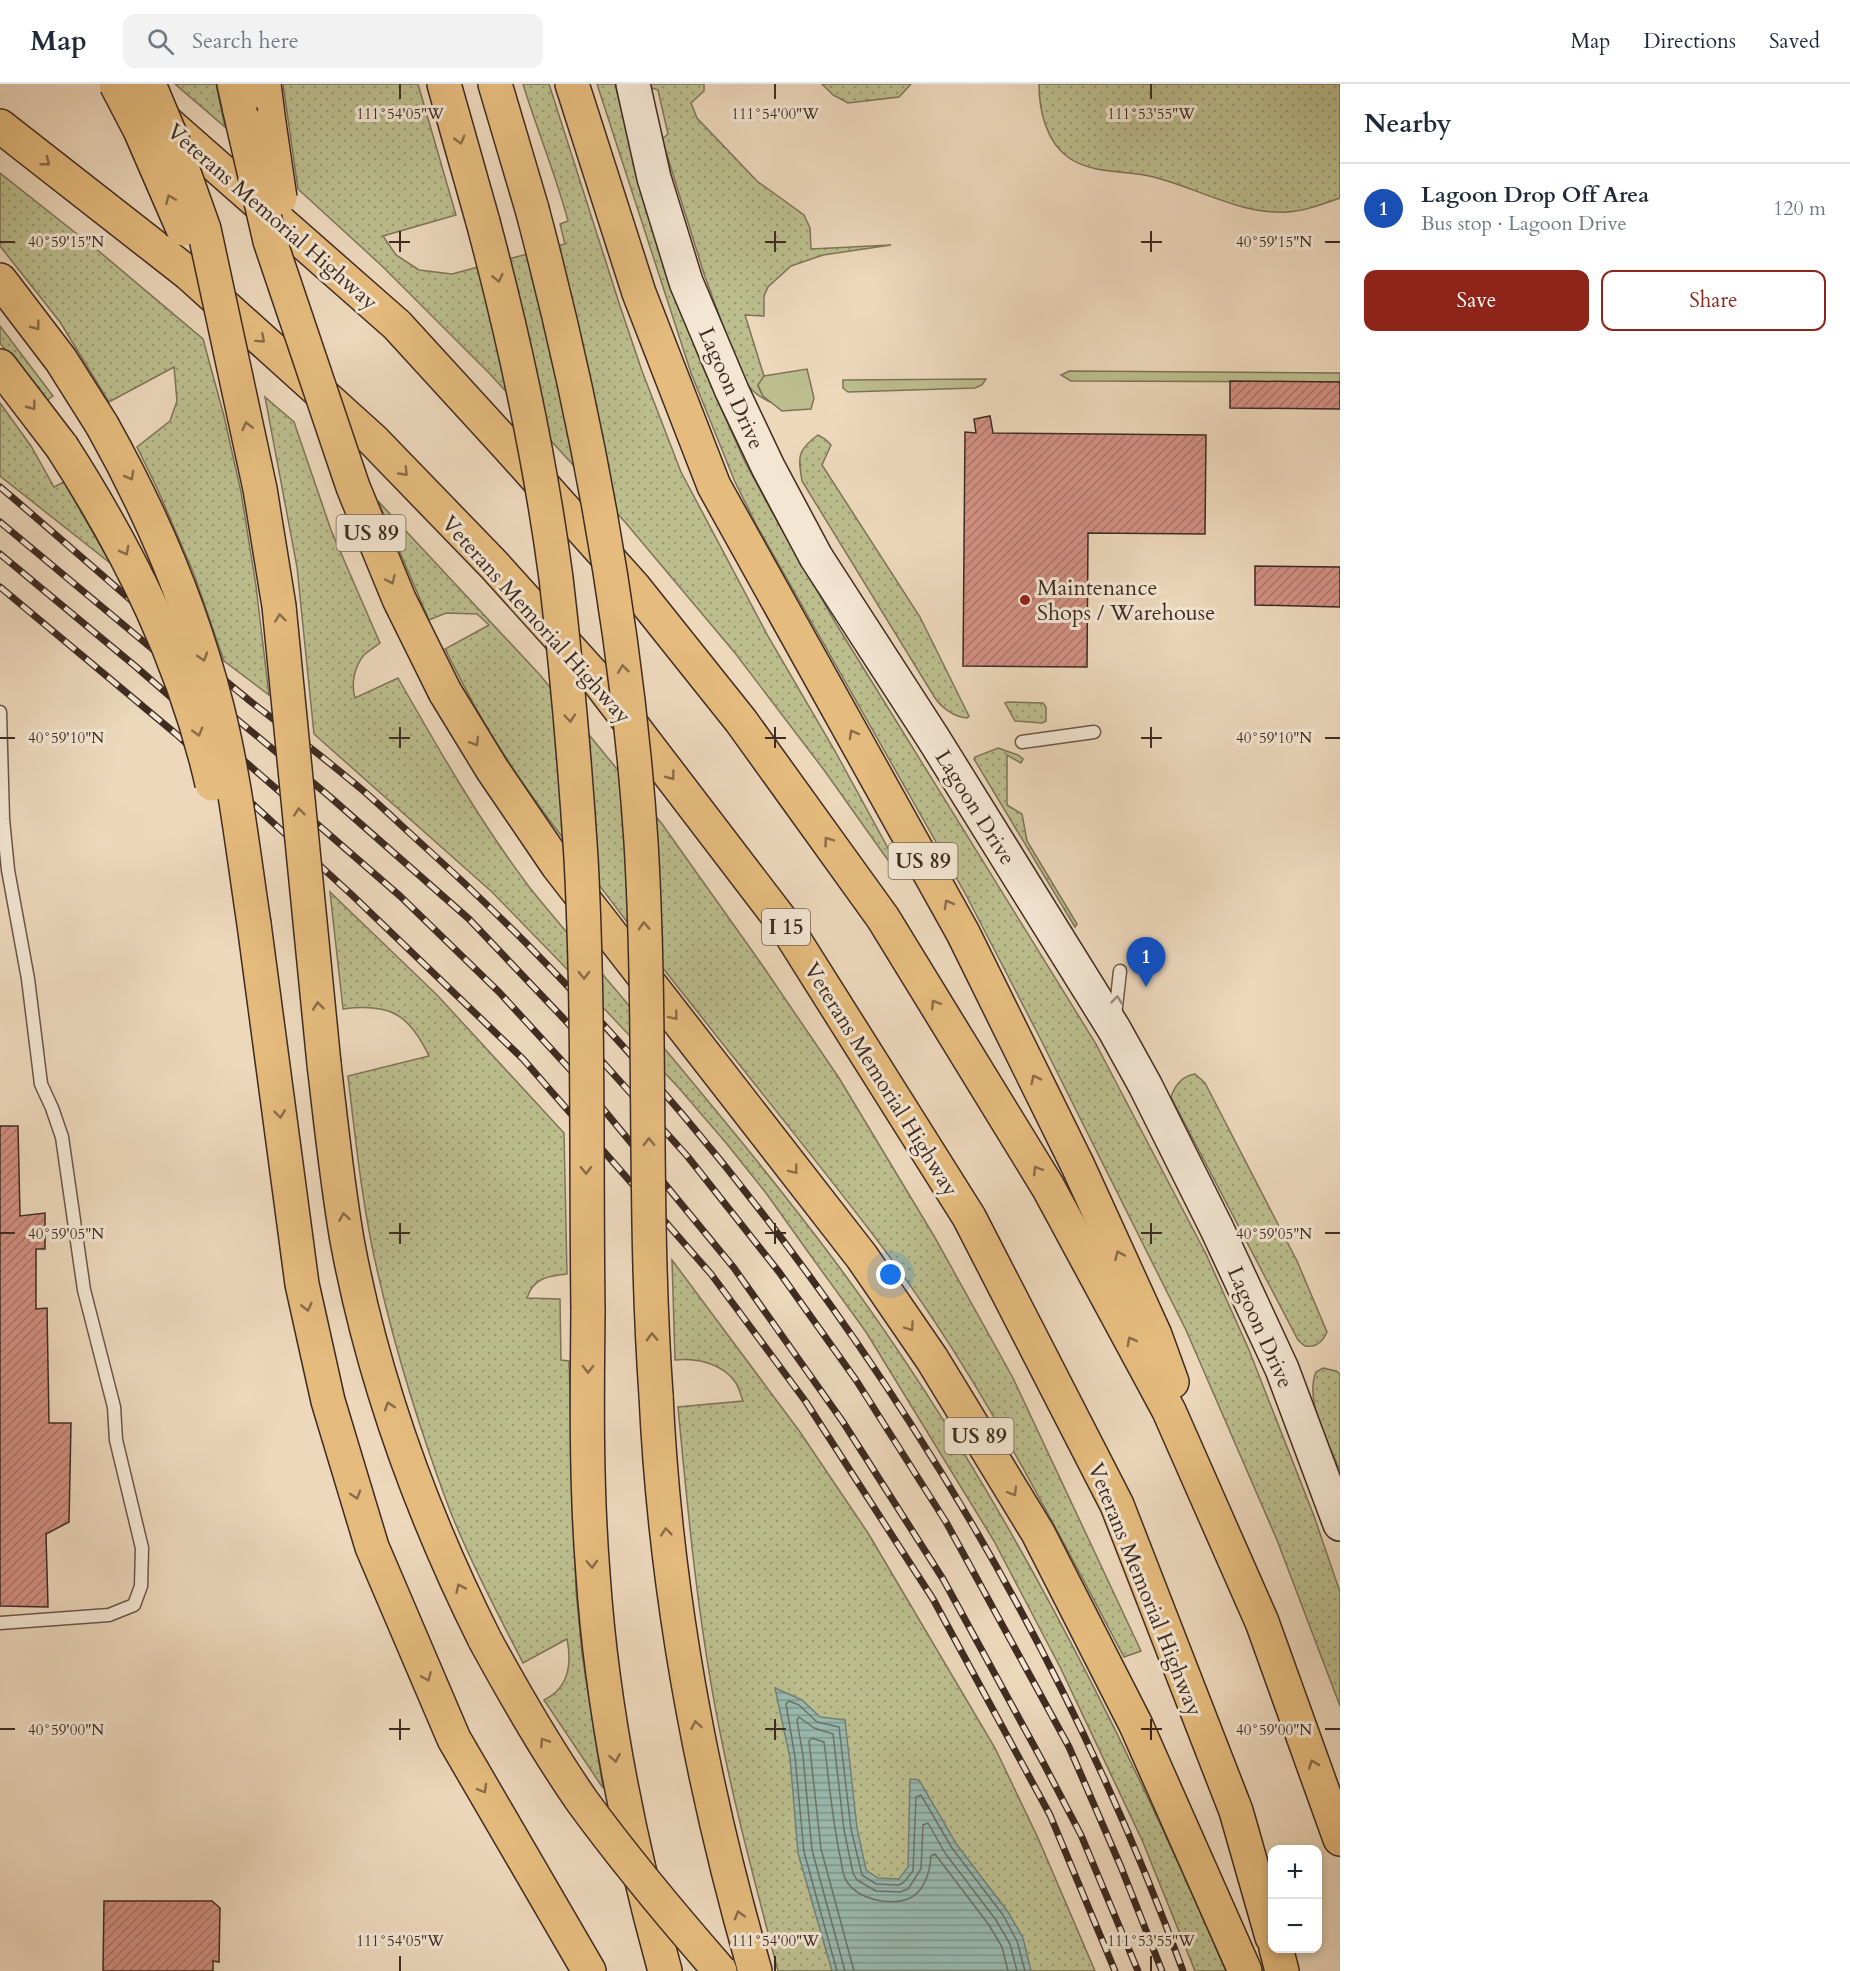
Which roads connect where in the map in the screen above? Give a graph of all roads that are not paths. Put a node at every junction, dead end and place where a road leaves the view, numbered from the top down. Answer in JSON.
{"nodes":[{"id":1,"x":116,"y":84,"type":"edge"},
{"id":2,"x":123,"y":84,"type":"edge"},
{"id":3,"x":149,"y":84,"type":"edge"},
{"id":4,"x":264,"y":84,"type":"edge"},
{"id":5,"x":444,"y":84,"type":"edge"},
{"id":6,"x":495,"y":84,"type":"edge"},
{"id":7,"x":633,"y":84,"type":"edge"},
{"id":8,"x":575,"y":91,"type":"edge"},
{"id":9,"x":248,"y":106,"type":"edge"},
{"id":10,"x":0,"y":126,"type":"edge"},
{"id":11,"x":0,"y":280,"type":"edge"},
{"id":12,"x":224,"y":330,"type":"junction"},
{"id":13,"x":0,"y":366,"type":"edge"},
{"id":14,"x":0,"y":712,"type":"edge"},
{"id":15,"x":1094,"y":732,"type":"dead end"},
{"id":16,"x":1022,"y":742,"type":"dead end"},
{"id":17,"x":254,"y":924,"type":"junction"},
{"id":18,"x":1120,"y":971,"type":"dead end"},
{"id":19,"x":1114,"y":1029,"type":"junction"},
{"id":20,"x":1340,"y":1524,"type":"edge"},
{"id":21,"x":1262,"y":1622,"type":"junction"},
{"id":22,"x":0,"y":1623,"type":"edge"},
{"id":23,"x":1340,"y":1839,"type":"edge"},
{"id":24,"x":1268,"y":1924,"type":"edge"},
{"id":25,"x":1277,"y":1953,"type":"edge"},
{"id":26,"x":590,"y":1971,"type":"edge"},
{"id":27,"x":665,"y":1971,"type":"edge"},
{"id":28,"x":720,"y":1971,"type":"edge"},
{"id":29,"x":755,"y":1971,"type":"edge"},
{"id":30,"x":1245,"y":1971,"type":"edge"},
{"id":31,"x":1282,"y":1971,"type":"edge"}],
"edges":[{"from":12,"to":1,"type":"highway","one_way":true,"bridge":true},
{"from":21,"to":2,"type":"highway","name":"Veterans Memorial Highway","one_way":true},
{"from":3,"to":12,"type":"highway","bridge":true},
{"from":4,"to":9,"type":"highway"},
{"from":5,"to":27,"type":"highway","one_way":true,"bridge":true},
{"from":29,"to":6,"type":"highway","one_way":true,"bridge":true},
{"from":7,"to":19,"type":"street","name":"Lagoon Drive"},
{"from":21,"to":8,"type":"highway","number":"US 89","one_way":true},
{"from":9,"to":30,"type":"highway","number":"US 89","one_way":true,"bridge":true},
{"from":10,"to":24,"type":"highway","name":"Veterans Memorial Highway","number":"I 15","one_way":true},
{"from":11,"to":17,"type":"highway","one_way":true,"bridge":true},
{"from":28,"to":12,"type":"highway","one_way":true,"bridge":true},
{"from":13,"to":17,"type":"highway","one_way":true,"bridge":true},
{"from":14,"to":22,"type":"lane"},
{"from":15,"to":16,"type":"lane"},
{"from":17,"to":26,"type":"highway","one_way":true},
{"from":19,"to":18,"type":"lane","one_way":true},
{"from":19,"to":20,"type":"street","name":"Lagoon Drive"},
{"from":23,"to":21,"type":"highway","name":"Veterans Memorial Highway","one_way":true},
{"from":25,"to":31,"type":"highway"}]}
